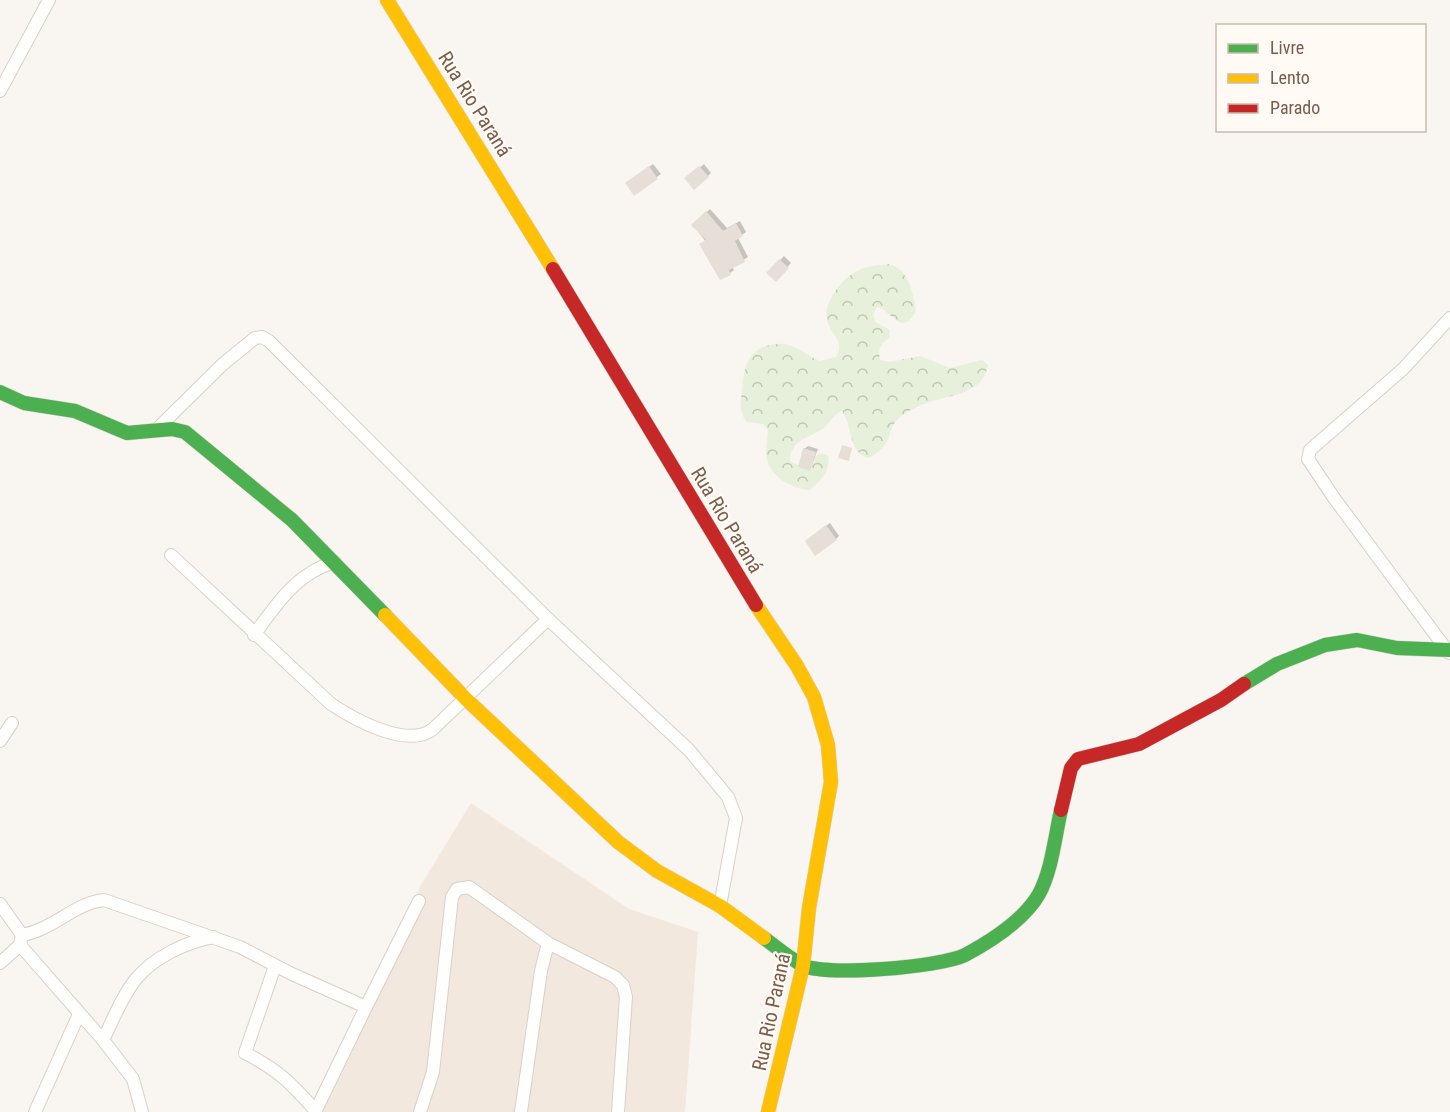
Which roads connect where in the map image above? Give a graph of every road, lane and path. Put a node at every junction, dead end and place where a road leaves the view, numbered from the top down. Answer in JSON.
{"nodes":[{"id":1,"x":49,"y":0,"type":"edge"},
{"id":2,"x":387,"y":0,"type":"edge"},
{"id":3,"x":0,"y":91,"type":"edge"},
{"id":4,"x":1450,"y":318,"type":"edge"},
{"id":5,"x":0,"y":392,"type":"edge"},
{"id":6,"x":158,"y":429,"type":"junction"},
{"id":7,"x":171,"y":555,"type":"dead end"},
{"id":8,"x":335,"y":562,"type":"junction"},
{"id":9,"x":548,"y":619,"type":"junction"},
{"id":10,"x":254,"y":635,"type":"junction"},
{"id":11,"x":1449,"y":651,"type":"edge"},
{"id":12,"x":466,"y":699,"type":"junction"},
{"id":13,"x":12,"y":723,"type":"dead end"},
{"id":14,"x":0,"y":741,"type":"edge"},
{"id":15,"x":419,"y":901,"type":"dead end"},
{"id":16,"x":0,"y":904,"type":"edge"},
{"id":17,"x":720,"y":906,"type":"junction"},
{"id":18,"x":214,"y":937,"type":"junction"},
{"id":19,"x":21,"y":940,"type":"junction"},
{"id":20,"x":548,"y":943,"type":"junction"},
{"id":21,"x":0,"y":963,"type":"edge"},
{"id":22,"x":275,"y":966,"type":"junction"},
{"id":23,"x":803,"y":966,"type":"junction"},
{"id":24,"x":366,"y":1007,"type":"junction"},
{"id":25,"x":79,"y":1014,"type":"junction"},
{"id":26,"x":103,"y":1040,"type":"junction"},
{"id":27,"x":315,"y":1111,"type":"edge"},
{"id":28,"x":35,"y":1112,"type":"edge"},
{"id":29,"x":142,"y":1112,"type":"edge"},
{"id":30,"x":420,"y":1112,"type":"edge"},
{"id":31,"x":521,"y":1112,"type":"edge"},
{"id":32,"x":618,"y":1112,"type":"edge"},
{"id":33,"x":768,"y":1112,"type":"edge"}],
"edges":[{"from":1,"to":3,"type":"street"},
{"from":2,"to":23,"type":"street","name":"Rua Rio Paraná"},
{"from":4,"to":11,"type":"street"},
{"from":5,"to":6,"type":"street"},
{"from":6,"to":8,"type":"street"},
{"from":6,"to":9,"type":"street"},
{"from":7,"to":10,"type":"street"},
{"from":8,"to":10,"type":"street"},
{"from":8,"to":12,"type":"street"},
{"from":9,"to":12,"type":"street"},
{"from":9,"to":17,"type":"street"},
{"from":10,"to":12,"type":"street"},
{"from":11,"to":23,"type":"street"},
{"from":12,"to":17,"type":"street"},
{"from":13,"to":14,"type":"street"},
{"from":15,"to":24,"type":"street"},
{"from":16,"to":19,"type":"street"},
{"from":17,"to":23,"type":"street"},
{"from":18,"to":19,"type":"street"},
{"from":18,"to":22,"type":"street"},
{"from":18,"to":26,"type":"street"},
{"from":19,"to":21,"type":"street"},
{"from":19,"to":25,"type":"street"},
{"from":20,"to":30,"type":"street"},
{"from":20,"to":31,"type":"street"},
{"from":20,"to":32,"type":"street"},
{"from":22,"to":24,"type":"street"},
{"from":22,"to":27,"type":"street"},
{"from":23,"to":33,"type":"street","name":"Rua Rio Paraná"},
{"from":24,"to":27,"type":"street"},
{"from":25,"to":26,"type":"street"},
{"from":25,"to":28,"type":"street"},
{"from":26,"to":29,"type":"street"}]}
